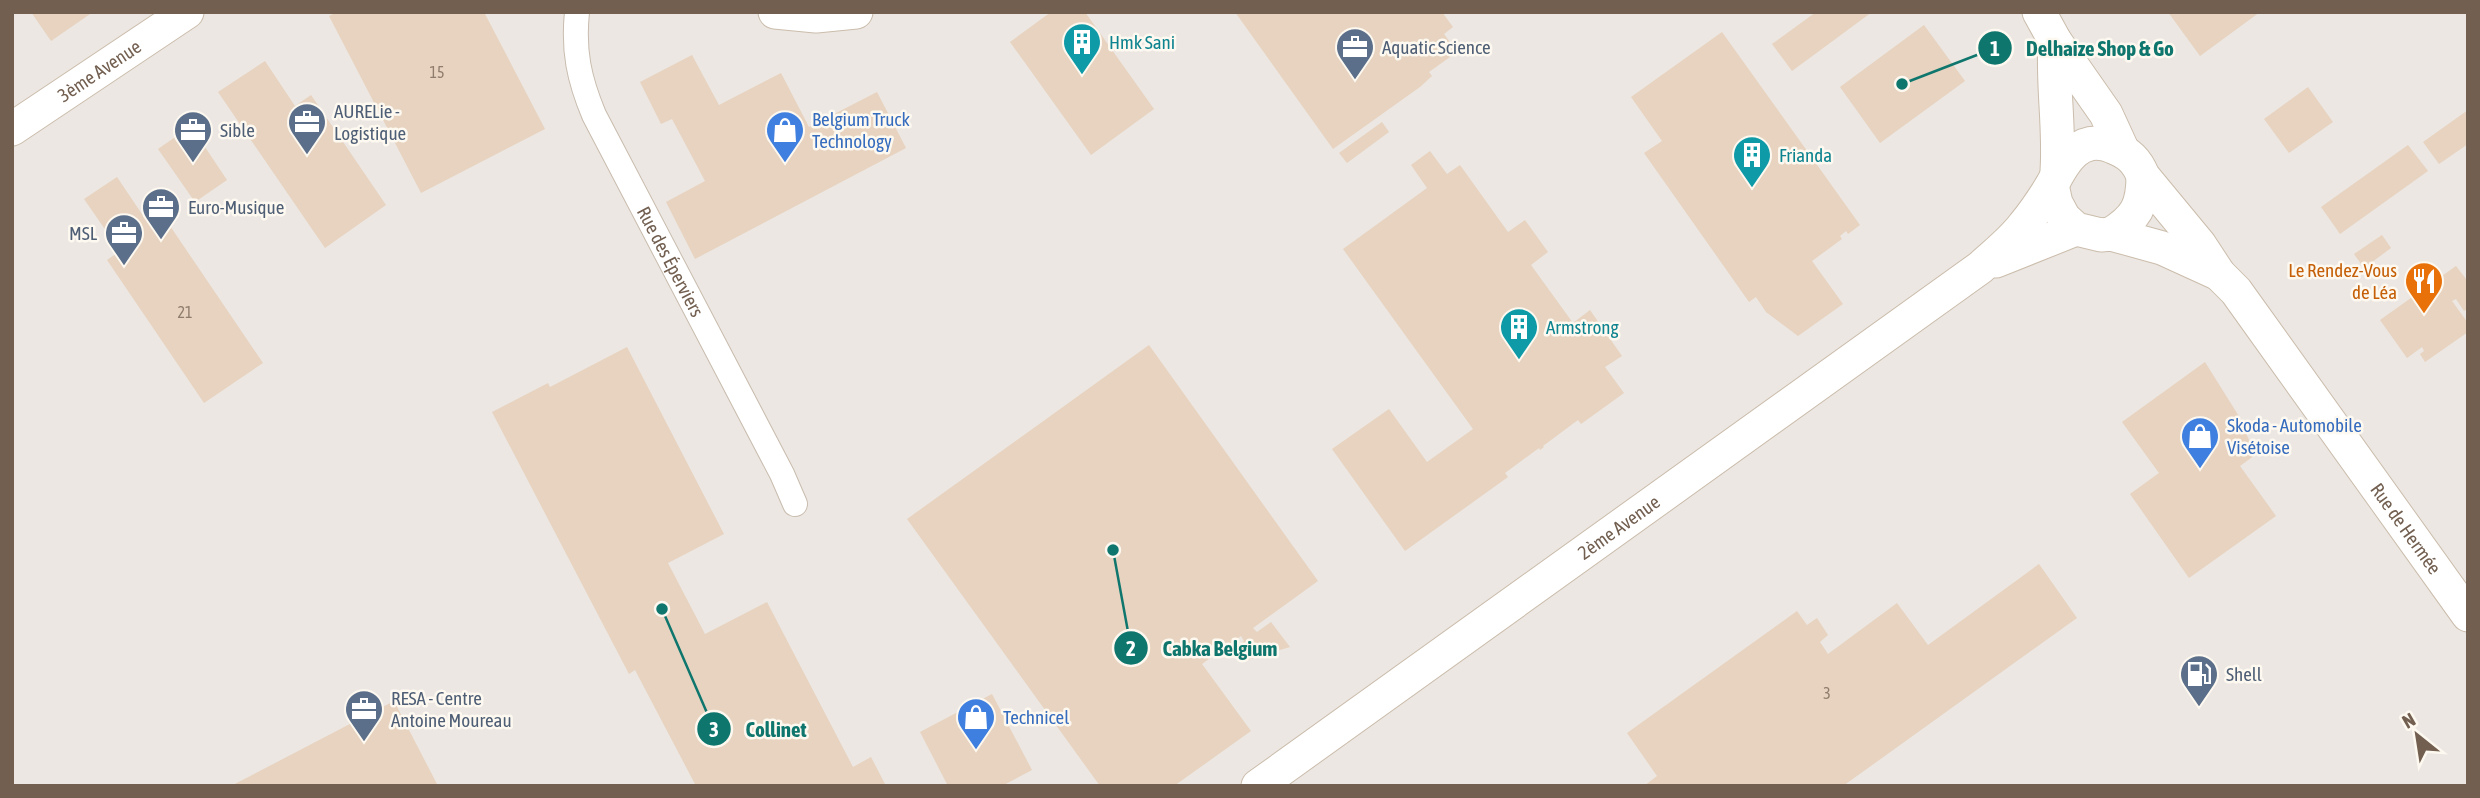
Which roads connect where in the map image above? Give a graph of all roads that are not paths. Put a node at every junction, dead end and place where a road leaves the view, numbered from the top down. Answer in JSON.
{"nodes":[{"id":1,"x":187,"y":12,"type":"edge"},
{"id":2,"x":577,"y":12,"type":"edge"},
{"id":3,"x":775,"y":12,"type":"edge"},
{"id":4,"x":856,"y":12,"type":"edge"},
{"id":5,"x":2039,"y":12,"type":"edge"},
{"id":6,"x":2055,"y":41,"type":"junction"},
{"id":7,"x":12,"y":129,"type":"edge"},
{"id":8,"x":2133,"y":164,"type":"junction"},
{"id":9,"x":2054,"y":178,"type":"junction"},
{"id":10,"x":2076,"y":229,"type":"junction"},
{"id":11,"x":2111,"y":234,"type":"junction"},
{"id":12,"x":1981,"y":267,"type":"junction"},
{"id":13,"x":2219,"y":274,"type":"junction"},
{"id":14,"x":795,"y":504,"type":"dead end"},
{"id":15,"x":2465,"y":604,"type":"edge"},
{"id":16,"x":1258,"y":786,"type":"edge"}],
"edges":[{"from":1,"to":7,"type":"street","name":"3ème Avenue"},
{"from":2,"to":14,"type":"street","name":"Rue des Éperviers"},
{"from":3,"to":4,"type":"street"},
{"from":5,"to":6,"type":"street","name":"Rue de Hermée"},
{"from":6,"to":8,"type":"street","name":"Rue de Hermée"},
{"from":6,"to":9,"type":"street"},
{"from":8,"to":9,"type":"street"},
{"from":8,"to":11,"type":"street"},
{"from":8,"to":13,"type":"street","name":"Rue de Hermée"},
{"from":9,"to":10,"type":"street"},
{"from":9,"to":12,"type":"street","name":"2ème Avenue"},
{"from":10,"to":11,"type":"street","name":"Rue de Hermée"},
{"from":10,"to":12,"type":"street","name":"2ème Avenue"},
{"from":11,"to":13,"type":"street","name":"Rue de Hermée"},
{"from":12,"to":16,"type":"street","name":"2ème Avenue"},
{"from":13,"to":15,"type":"street","name":"Rue de Hermée"}]}
